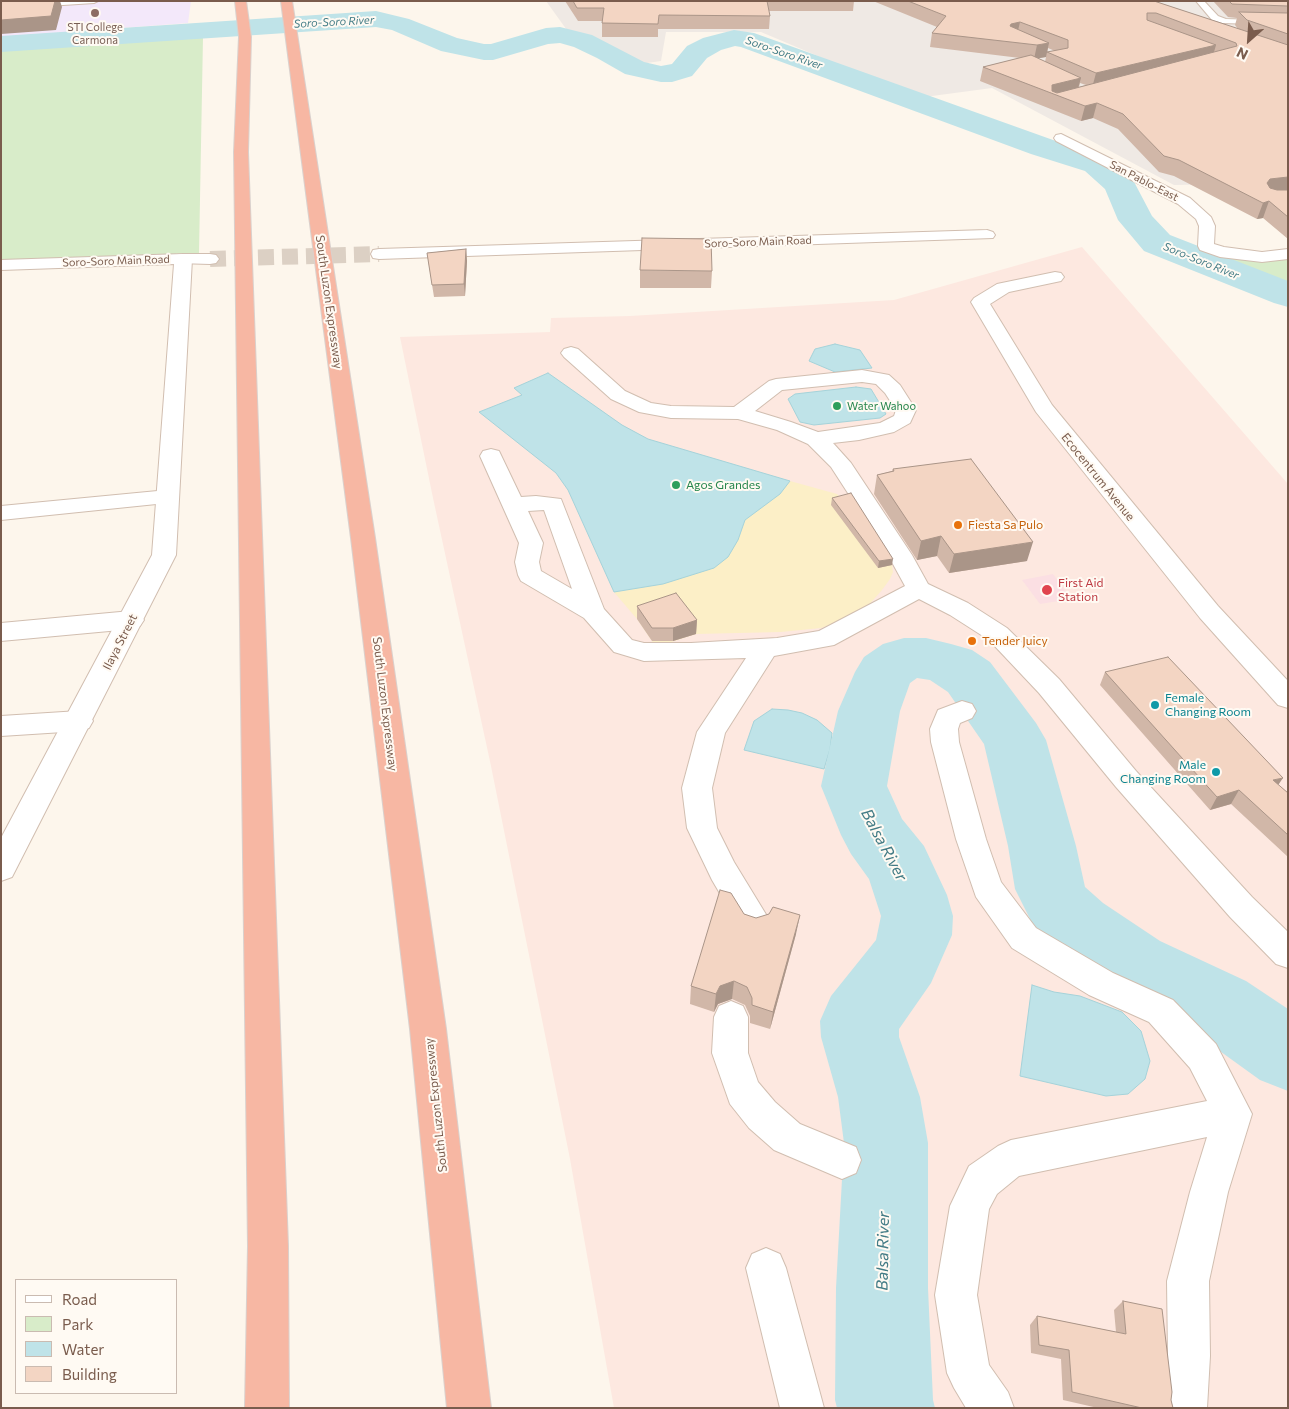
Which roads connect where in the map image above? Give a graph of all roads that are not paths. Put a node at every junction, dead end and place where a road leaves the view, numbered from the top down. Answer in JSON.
{"nodes":[{"id":1,"x":94,"y":1,"type":"edge"},
{"id":2,"x":240,"y":1,"type":"edge"},
{"id":3,"x":1200,"y":1,"type":"edge"},
{"id":4,"x":289,"y":4,"type":"edge"},
{"id":5,"x":1,"y":7,"type":"edge"},
{"id":6,"x":1288,"y":23,"type":"edge"},
{"id":7,"x":1061,"y":138,"type":"dead end"},
{"id":8,"x":987,"y":235,"type":"dead end"},
{"id":9,"x":379,"y":254,"type":"tunnel mouth"},
{"id":10,"x":1288,"y":254,"type":"edge"},
{"id":11,"x":183,"y":259,"type":"junction"},
{"id":12,"x":210,"y":259,"type":"tunnel mouth"},
{"id":13,"x":1,"y":265,"type":"edge"},
{"id":14,"x":1055,"y":277,"type":"dead end"},
{"id":15,"x":571,"y":353,"type":"dead end"},
{"id":16,"x":176,"y":398,"type":"joint"},
{"id":17,"x":739,"y":413,"type":"junction"},
{"id":18,"x":816,"y":439,"type":"junction"},
{"id":19,"x":491,"y":456,"type":"dead end"},
{"id":20,"x":168,"y":496,"type":"junction"},
{"id":21,"x":514,"y":506,"type":"junction"},
{"id":22,"x":1,"y":513,"type":"edge"},
{"id":23,"x":919,"y":589,"type":"junction"},
{"id":24,"x":593,"y":612,"type":"junction"},
{"id":25,"x":131,"y":620,"type":"junction"},
{"id":26,"x":1,"y":632,"type":"edge"},
{"id":27,"x":766,"y":648,"type":"junction"},
{"id":28,"x":1288,"y":698,"type":"edge"},
{"id":29,"x":962,"y":712,"type":"dead end"},
{"id":30,"x":80,"y":722,"type":"junction"},
{"id":31,"x":1,"y":726,"type":"edge"},
{"id":32,"x":1,"y":868,"type":"edge"},
{"id":33,"x":754,"y":921,"type":"edge"},
{"id":34,"x":1288,"y":954,"type":"edge"},
{"id":35,"x":731,"y":1017,"type":"dead end"},
{"id":36,"x":1234,"y":1114,"type":"junction"},
{"id":37,"x":842,"y":1160,"type":"dead end"},
{"id":38,"x":766,"y":1268,"type":"dead end"},
{"id":39,"x":267,"y":1408,"type":"edge"},
{"id":40,"x":469,"y":1408,"type":"edge"},
{"id":41,"x":802,"y":1408,"type":"edge"},
{"id":42,"x":992,"y":1408,"type":"edge"},
{"id":43,"x":1185,"y":1408,"type":"edge"}],
"edges":[{"from":1,"to":5,"type":"lane"},
{"from":2,"to":39,"type":"highway"},
{"from":3,"to":6,"type":"lane"},
{"from":4,"to":40,"type":"highway","name":"South Luzon Expressway"},
{"from":7,"to":10,"type":"street","name":"San Pablo-East"},
{"from":8,"to":9,"type":"street","name":"Soro-Soro Main Road"},
{"from":11,"to":12,"type":"street"},
{"from":11,"to":13,"type":"street","name":"Soro-Soro Main Road"},
{"from":11,"to":16,"type":"street","name":"Soro-Soro Main Road"},
{"from":14,"to":28,"type":"street","name":"Ecocentrum Avenue"},
{"from":15,"to":17,"type":"street"},
{"from":16,"to":20,"type":"street","name":"Ilaya Street"},
{"from":17,"to":18,"type":"street"},
{"from":17,"to":18,"type":"street"},
{"from":18,"to":23,"type":"street"},
{"from":19,"to":21,"type":"street"},
{"from":20,"to":22,"type":"street"},
{"from":20,"to":25,"type":"street","name":"Ilaya Street"},
{"from":21,"to":24,"type":"street"},
{"from":21,"to":24,"type":"street"},
{"from":23,"to":27,"type":"street"},
{"from":23,"to":34,"type":"street"},
{"from":24,"to":27,"type":"street"},
{"from":25,"to":26,"type":"street"},
{"from":25,"to":30,"type":"street","name":"Ilaya Street"},
{"from":27,"to":33,"type":"street"},
{"from":29,"to":36,"type":"street"},
{"from":30,"to":31,"type":"street"},
{"from":30,"to":32,"type":"street","name":"Ilaya Street"},
{"from":35,"to":37,"type":"street"},
{"from":36,"to":42,"type":"street"},
{"from":36,"to":43,"type":"street"},
{"from":38,"to":41,"type":"street"}]}
